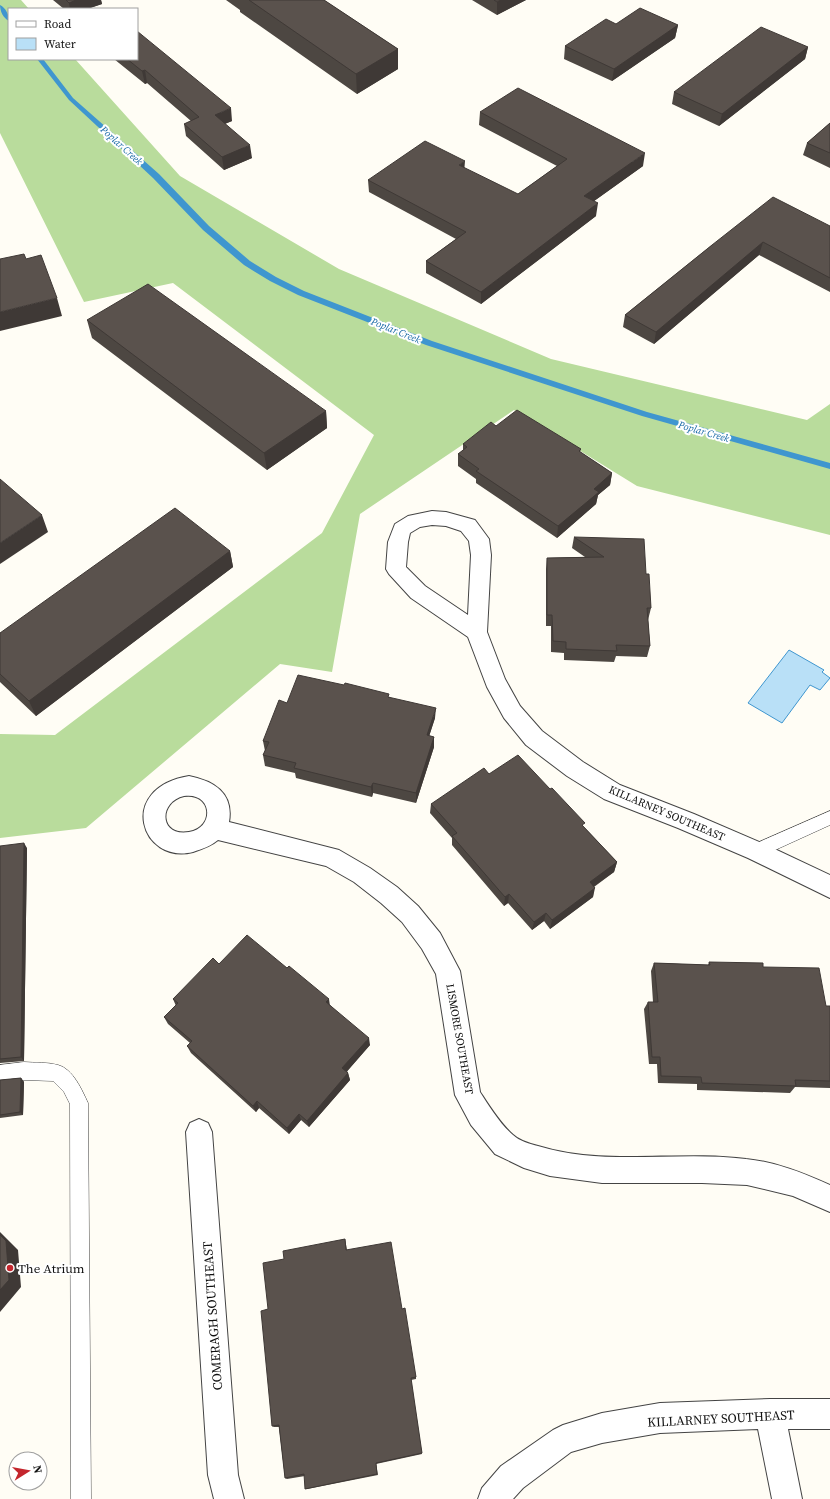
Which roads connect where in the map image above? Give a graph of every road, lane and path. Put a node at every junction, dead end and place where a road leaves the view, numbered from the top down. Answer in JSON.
{"nodes":[{"id":1,"x":477,"y":632,"type":"junction"},
{"id":2,"x":830,"y":818,"type":"edge"},
{"id":3,"x":214,"y":829,"type":"dead end"},
{"id":4,"x":756,"y":851,"type":"junction"},
{"id":5,"x":830,"y":886,"type":"edge"},
{"id":6,"x":0,"y":1074,"type":"edge"},
{"id":7,"x":199,"y":1132,"type":"dead end"},
{"id":8,"x":830,"y":1199,"type":"edge"},
{"id":9,"x":770,"y":1414,"type":"junction"},
{"id":10,"x":830,"y":1414,"type":"edge"},
{"id":11,"x":81,"y":1499,"type":"edge"},
{"id":12,"x":228,"y":1499,"type":"edge"},
{"id":13,"x":493,"y":1499,"type":"edge"},
{"id":14,"x":787,"y":1499,"type":"edge"}],
"edges":[{"from":1,"to":1,"type":"street","name":"KILLARNEY SOUTHEAST"},
{"from":1,"to":4,"type":"street","name":"KILLARNEY SOUTHEAST"},
{"from":2,"to":4,"type":"lane"},
{"from":3,"to":8,"type":"street","name":"LISMORE SOUTHEAST"},
{"from":4,"to":5,"type":"street","name":"KILLARNEY SOUTHEAST"},
{"from":6,"to":11,"type":"lane"},
{"from":7,"to":12,"type":"street","name":"COMERAGH SOUTHEAST"},
{"from":9,"to":10,"type":"street","name":"KILLARNEY SOUTHEAST"},
{"from":9,"to":13,"type":"street","name":"KILLARNEY SOUTHEAST"},
{"from":9,"to":14,"type":"street"}]}
